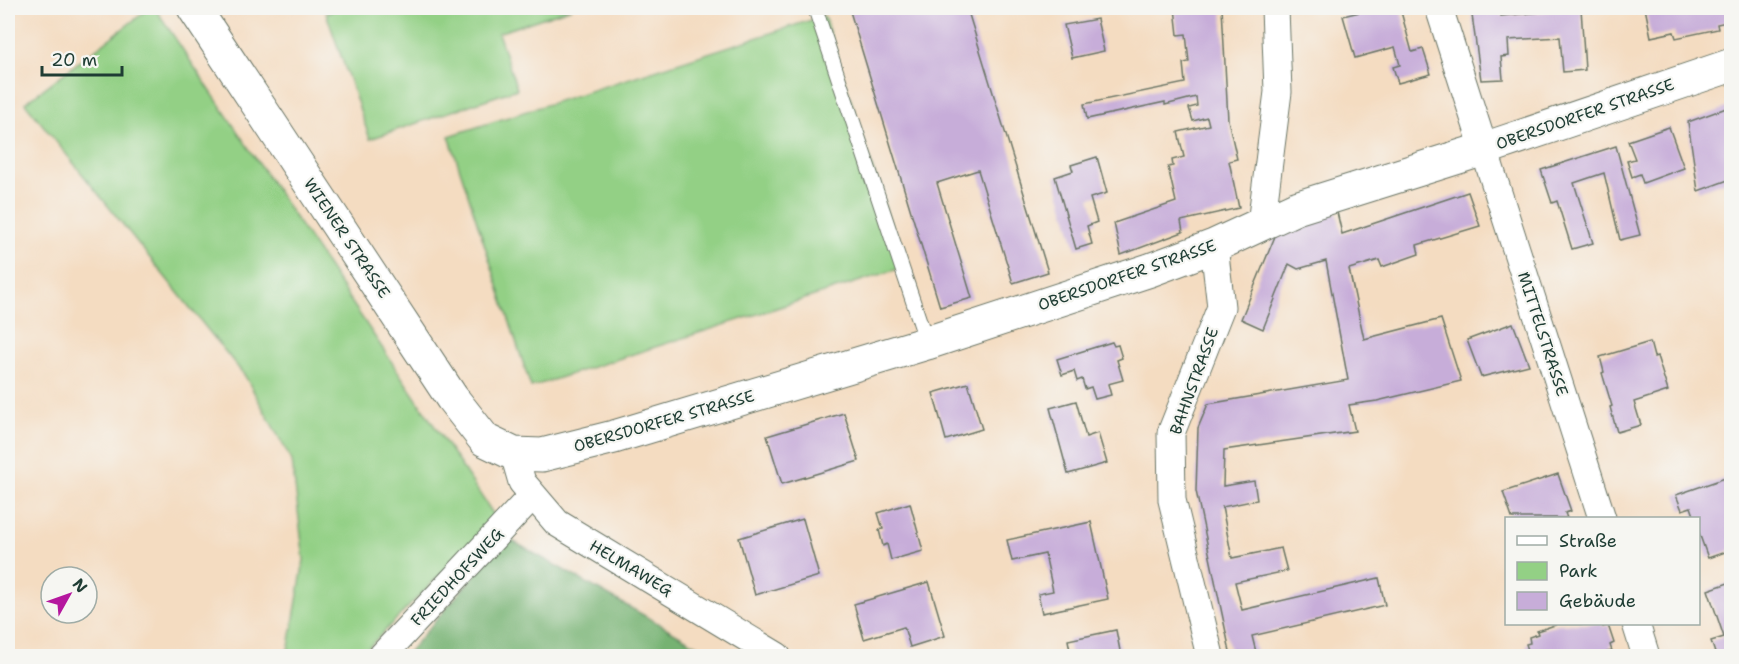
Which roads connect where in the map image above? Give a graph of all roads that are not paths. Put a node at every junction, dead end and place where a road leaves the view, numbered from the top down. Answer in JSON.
{"nodes":[{"id":1,"x":194,"y":8,"type":"edge"},
{"id":2,"x":815,"y":8,"type":"edge"},
{"id":3,"x":1275,"y":8,"type":"edge"},
{"id":4,"x":1439,"y":8,"type":"edge"},
{"id":5,"x":1731,"y":65,"type":"edge"},
{"id":6,"x":1484,"y":149,"type":"junction"},
{"id":7,"x":1261,"y":224,"type":"junction"},
{"id":8,"x":1214,"y":246,"type":"junction"},
{"id":9,"x":927,"y":343,"type":"junction"},
{"id":10,"x":514,"y":454,"type":"junction"},
{"id":11,"x":532,"y":496,"type":"junction"},
{"id":12,"x":1601,"y":517,"type":"edge"},
{"id":13,"x":1636,"y":625,"type":"edge"},
{"id":14,"x":382,"y":657,"type":"edge"},
{"id":15,"x":777,"y":657,"type":"edge"},
{"id":16,"x":1210,"y":657,"type":"edge"},
{"id":17,"x":1646,"y":657,"type":"edge"}],
"edges":[{"from":1,"to":10,"type":"street","name":"WIENER STRASSE"},
{"from":2,"to":9,"type":"lane"},
{"from":3,"to":7,"type":"street"},
{"from":4,"to":6,"type":"street","name":"MITTELSTRASSE"},
{"from":5,"to":6,"type":"street","name":"OBERSDORFER STRASSE"},
{"from":6,"to":7,"type":"street","name":"OBERSDORFER STRASSE"},
{"from":6,"to":12,"type":"street","name":"MITTELSTRASSE"},
{"from":7,"to":8,"type":"street","name":"OBERSDORFER STRASSE"},
{"from":8,"to":9,"type":"street","name":"OBERSDORFER STRASSE"},
{"from":8,"to":16,"type":"street","name":"BAHNSTRASSE"},
{"from":9,"to":10,"type":"street","name":"OBERSDORFER STRASSE"},
{"from":10,"to":11,"type":"street","name":"HELMAWEG"},
{"from":11,"to":14,"type":"street","name":"FRIEDHOFSWEG"},
{"from":11,"to":15,"type":"street","name":"HELMAWEG"},
{"from":13,"to":17,"type":"street"}]}
